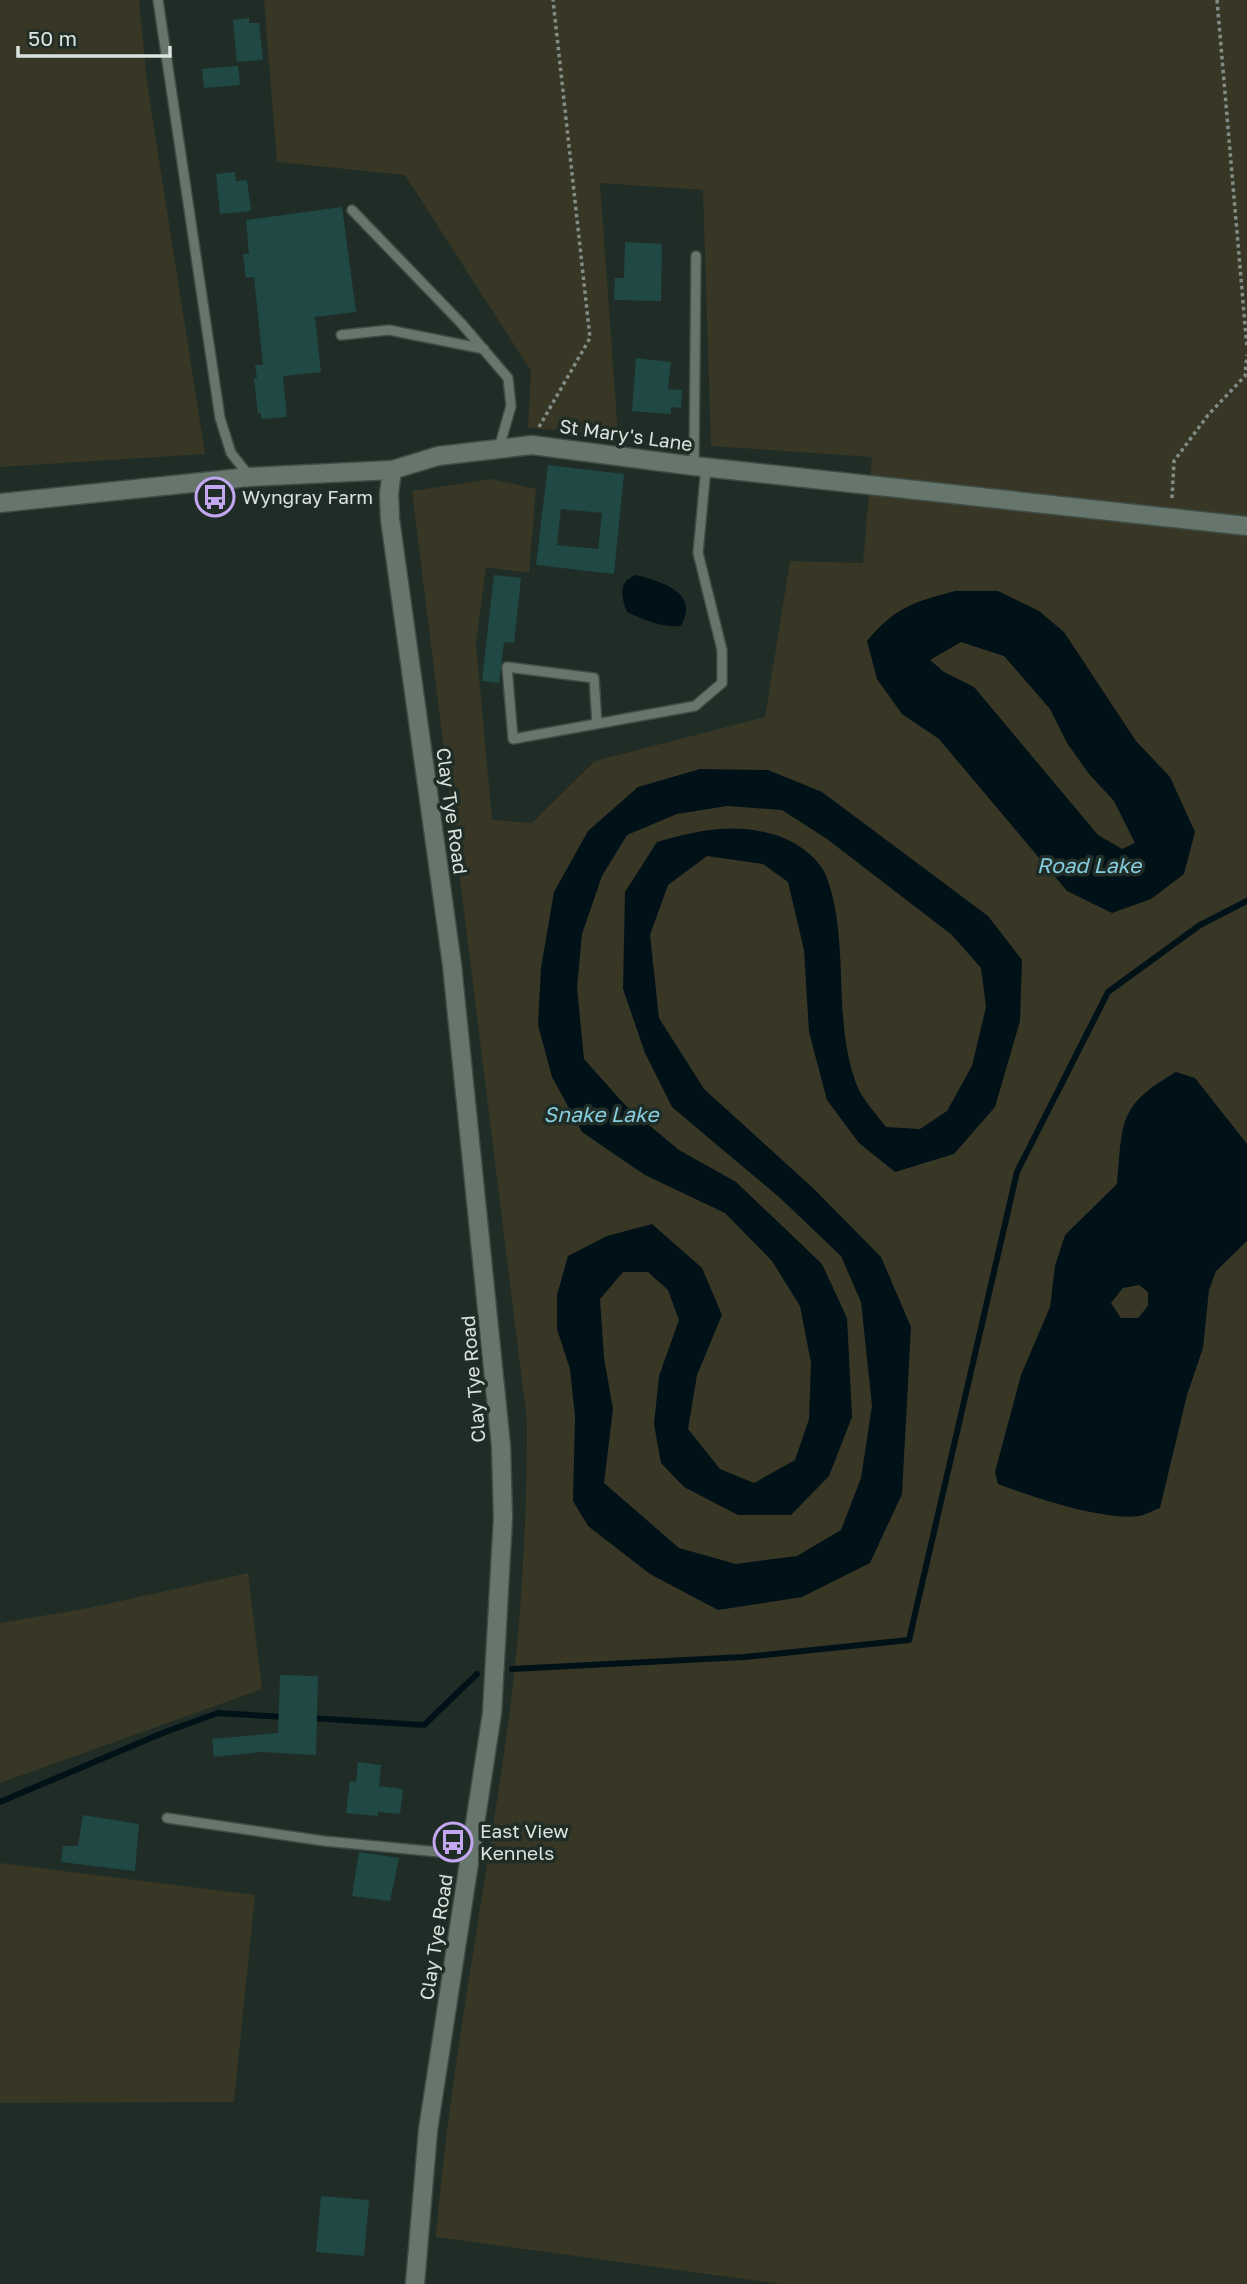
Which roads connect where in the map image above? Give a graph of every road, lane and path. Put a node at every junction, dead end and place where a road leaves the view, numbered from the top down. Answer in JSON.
{"nodes":[{"id":1,"x":158,"y":0,"type":"edge"},
{"id":2,"x":552,"y":0,"type":"edge"},
{"id":3,"x":1217,"y":0,"type":"edge"},
{"id":4,"x":352,"y":210,"type":"dead end"},
{"id":5,"x":696,"y":256,"type":"dead end"},
{"id":6,"x":341,"y":335,"type":"dead end"},
{"id":7,"x":1247,"y":348,"type":"edge"},
{"id":8,"x":484,"y":349,"type":"junction"},
{"id":9,"x":1247,"y":355,"type":"edge"},
{"id":10,"x":532,"y":445,"type":"junction"},
{"id":11,"x":499,"y":448,"type":"junction"},
{"id":12,"x":700,"y":466,"type":"junction"},
{"id":13,"x":392,"y":470,"type":"junction"},
{"id":14,"x":250,"y":477,"type":"junction"},
{"id":15,"x":0,"y":503,"type":"edge"},
{"id":16,"x":1171,"y":518,"type":"junction"},
{"id":17,"x":1247,"y":526,"type":"edge"},
{"id":18,"x":597,"y":724,"type":"junction"},
{"id":19,"x":167,"y":1818,"type":"dead end"},
{"id":20,"x":470,"y":1855,"type":"junction"},
{"id":21,"x":415,"y":2284,"type":"edge"}],
"edges":[{"from":1,"to":14,"type":"lane"},
{"from":2,"to":10,"type":"path"},
{"from":3,"to":7,"type":"path"},
{"from":4,"to":8,"type":"lane"},
{"from":5,"to":12,"type":"lane"},
{"from":6,"to":8,"type":"lane"},
{"from":8,"to":11,"type":"lane"},
{"from":9,"to":16,"type":"path"},
{"from":10,"to":11,"type":"main road","name":"St Mary's Lane"},
{"from":10,"to":12,"type":"main road","name":"St Mary's Lane"},
{"from":11,"to":13,"type":"main road","name":"St Mary's Lane"},
{"from":12,"to":16,"type":"main road","name":"St Mary's Lane"},
{"from":12,"to":18,"type":"lane"},
{"from":13,"to":14,"type":"main road","name":"St Mary's Lane"},
{"from":13,"to":20,"type":"main road","name":"Clay Tye Road"},
{"from":14,"to":15,"type":"main road","name":"St Mary's Lane"},
{"from":16,"to":17,"type":"main road","name":"St Mary's Lane"},
{"from":18,"to":18,"type":"lane"},
{"from":19,"to":20,"type":"lane"},
{"from":20,"to":21,"type":"main road","name":"Clay Tye Road"}]}
